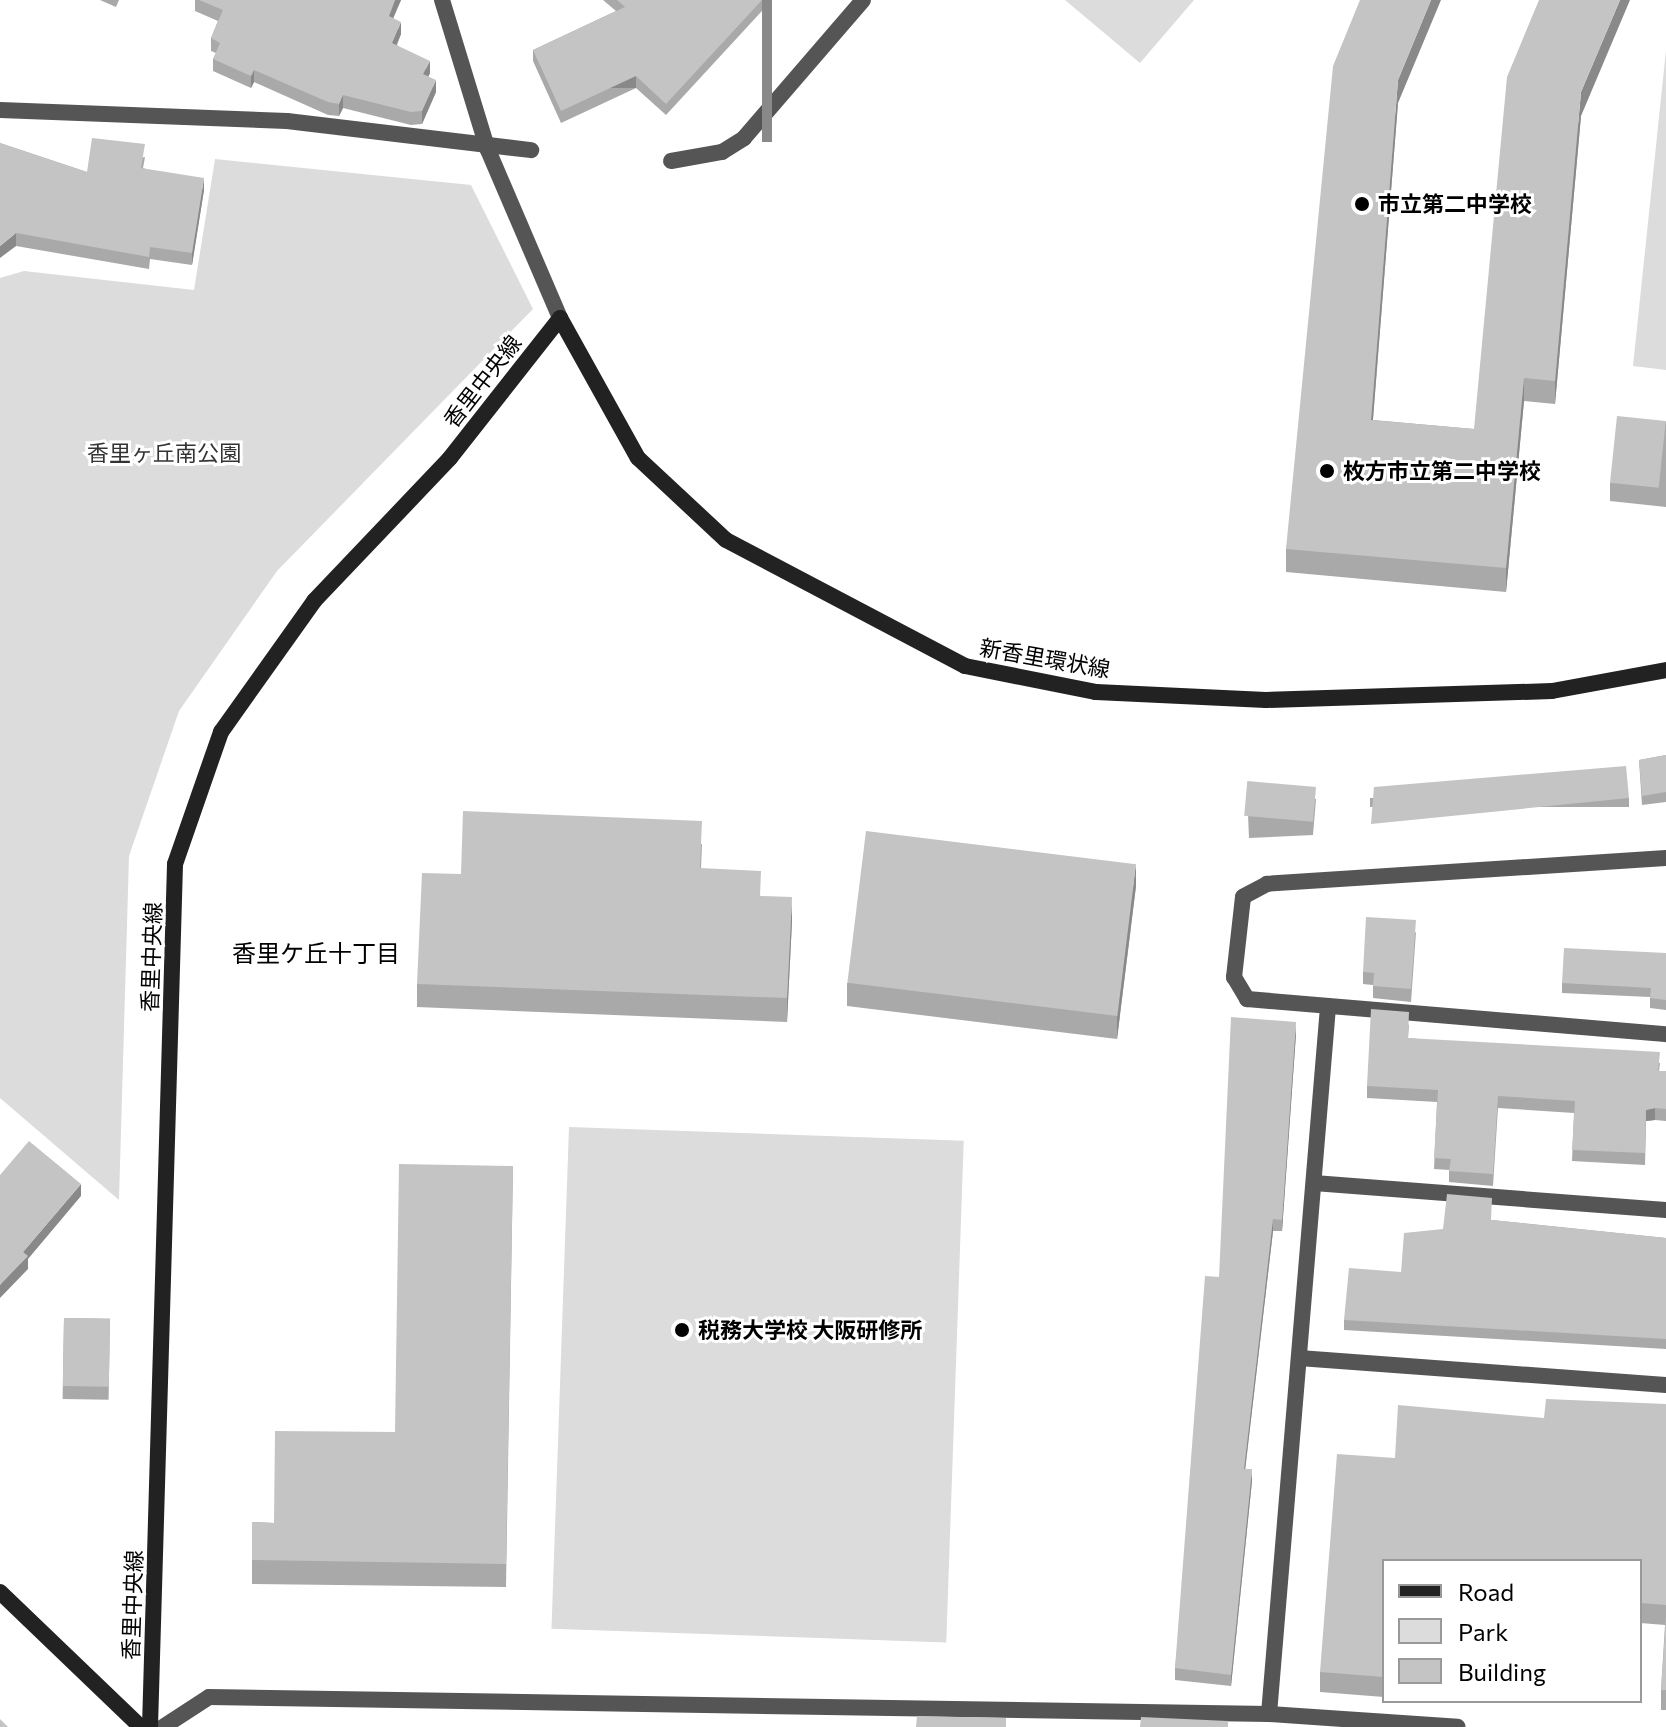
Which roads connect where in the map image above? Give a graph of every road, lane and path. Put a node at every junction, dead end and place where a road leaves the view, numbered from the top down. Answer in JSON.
{"nodes":[{"id":1,"x":442,"y":0,"type":"edge"},
{"id":2,"x":863,"y":0,"type":"edge"},
{"id":3,"x":0,"y":110,"type":"edge"},
{"id":4,"x":488,"y":150,"type":"junction"},
{"id":5,"x":531,"y":150,"type":"dead end"},
{"id":6,"x":671,"y":161,"type":"dead end"},
{"id":7,"x":560,"y":318,"type":"junction"},
{"id":8,"x":1666,"y":670,"type":"edge"},
{"id":9,"x":1666,"y":858,"type":"edge"},
{"id":10,"x":1328,"y":1007,"type":"junction"},
{"id":11,"x":1666,"y":1034,"type":"edge"},
{"id":12,"x":1314,"y":1183,"type":"junction"},
{"id":13,"x":1666,"y":1210,"type":"edge"},
{"id":14,"x":1299,"y":1358,"type":"junction"},
{"id":15,"x":1666,"y":1385,"type":"edge"},
{"id":16,"x":0,"y":1592,"type":"edge"},
{"id":17,"x":1269,"y":1714,"type":"junction"},
{"id":18,"x":141,"y":1727,"type":"edge"},
{"id":19,"x":150,"y":1727,"type":"edge"},
{"id":20,"x":163,"y":1727,"type":"edge"},
{"id":21,"x":1458,"y":1727,"type":"edge"}],
"edges":[{"from":1,"to":4,"type":"street"},
{"from":2,"to":6,"type":"street"},
{"from":3,"to":4,"type":"street"},
{"from":4,"to":5,"type":"street"},
{"from":4,"to":7,"type":"street"},
{"from":7,"to":8,"type":"street","name":"新香里環状線"},
{"from":7,"to":19,"type":"street","name":"香里中央線"},
{"from":9,"to":10,"type":"street"},
{"from":10,"to":11,"type":"street"},
{"from":10,"to":12,"type":"street"},
{"from":12,"to":13,"type":"street"},
{"from":12,"to":14,"type":"street"},
{"from":14,"to":15,"type":"street"},
{"from":14,"to":17,"type":"street"},
{"from":16,"to":18,"type":"street"},
{"from":17,"to":20,"type":"street"},
{"from":17,"to":21,"type":"street"}]}
